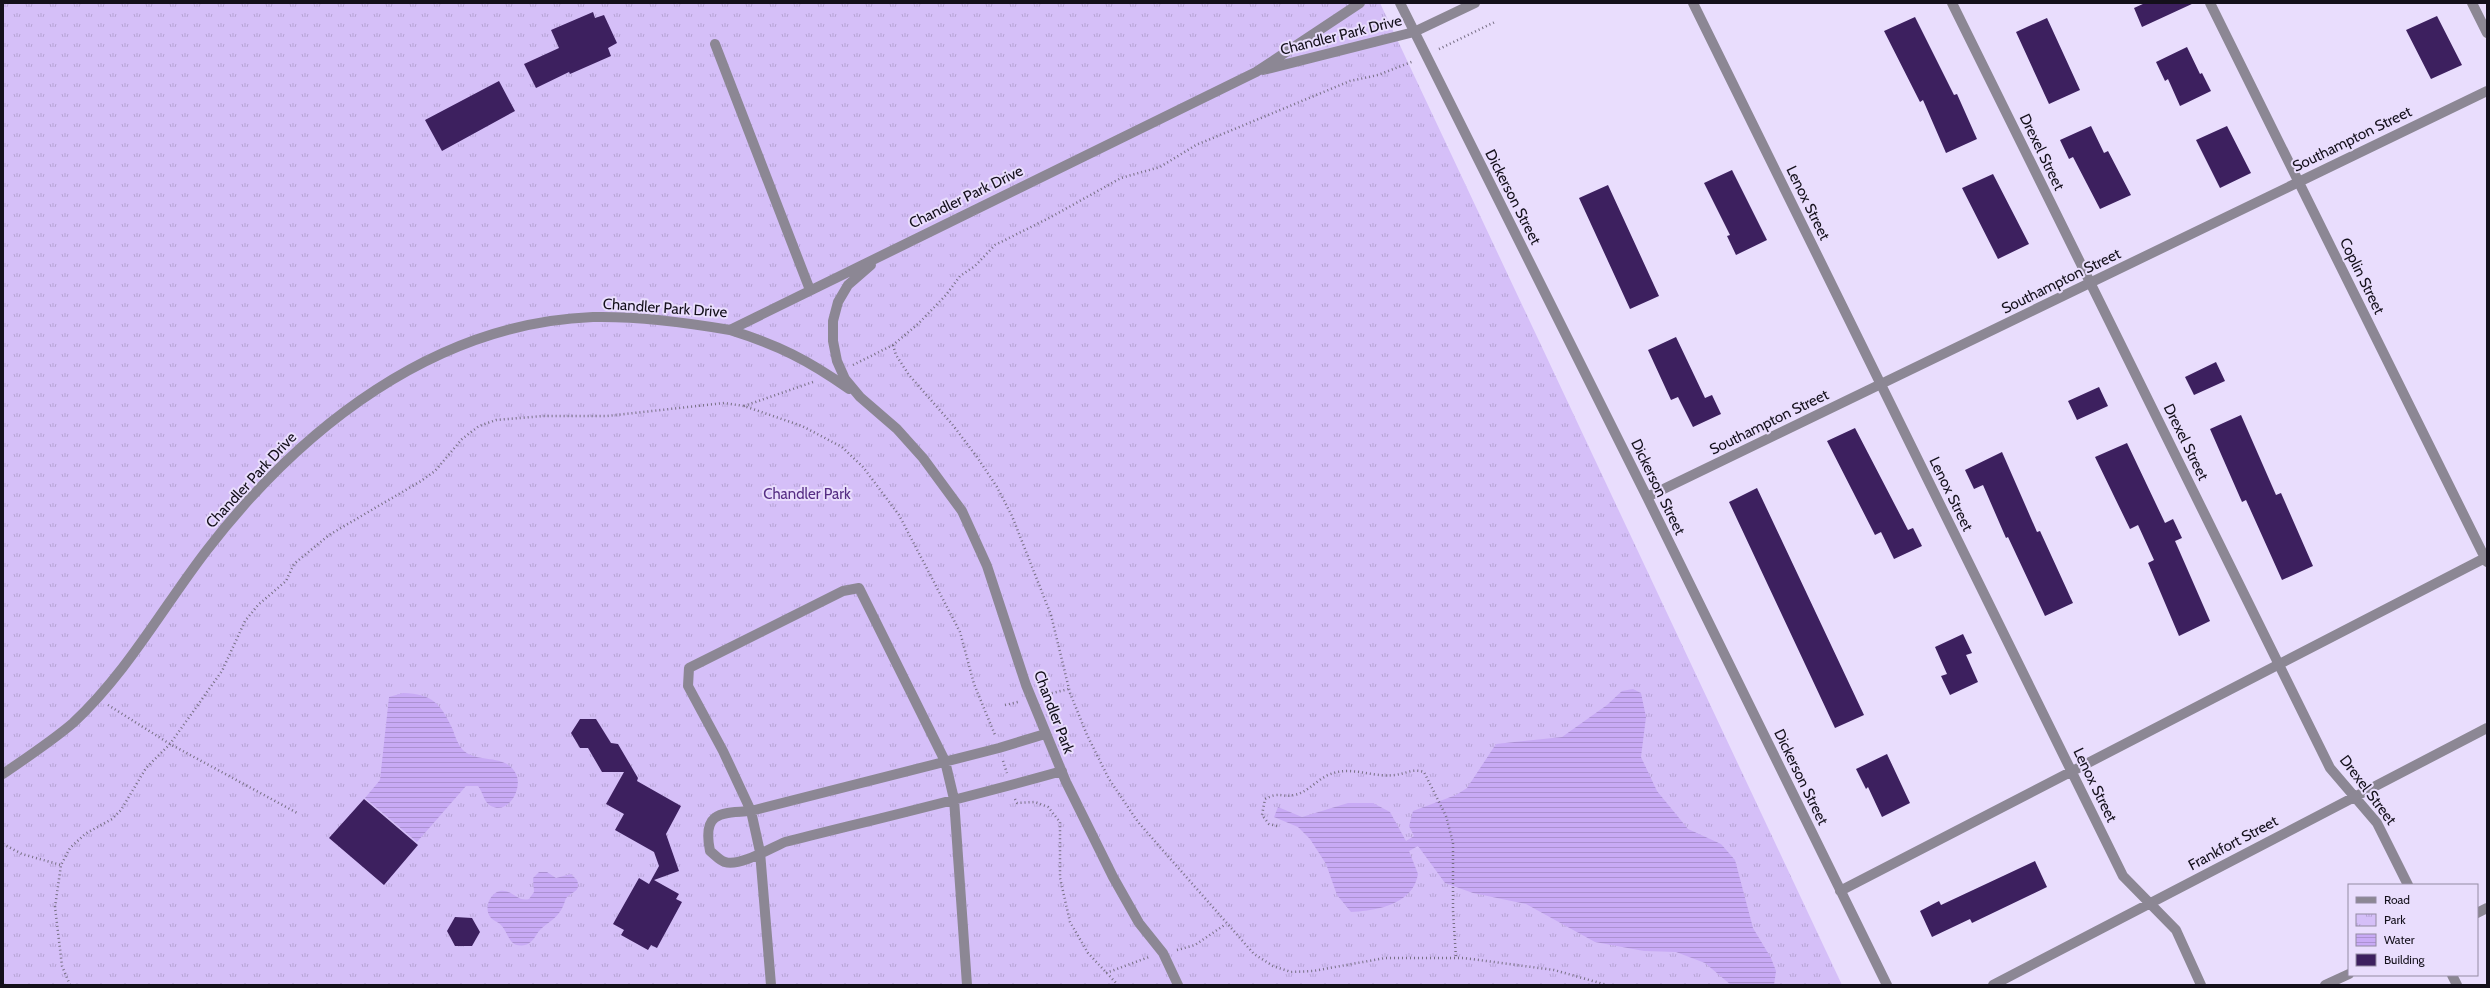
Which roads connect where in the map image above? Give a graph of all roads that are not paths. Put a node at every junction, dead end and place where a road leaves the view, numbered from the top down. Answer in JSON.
{"nodes":[{"id":1,"x":1360,"y":3,"type":"edge"},
{"id":2,"x":1400,"y":3,"type":"edge"},
{"id":3,"x":1475,"y":3,"type":"edge"},
{"id":4,"x":1693,"y":3,"type":"edge"},
{"id":5,"x":1952,"y":3,"type":"edge"},
{"id":6,"x":2210,"y":3,"type":"edge"},
{"id":7,"x":2472,"y":3,"type":"edge"},
{"id":8,"x":1414,"y":32,"type":"junction"},
{"id":9,"x":2487,"y":33,"type":"edge"},
{"id":10,"x":715,"y":44,"type":"dead end"},
{"id":11,"x":1256,"y":72,"type":"junction"},
{"id":12,"x":2487,"y":91,"type":"edge"},
{"id":13,"x":2298,"y":182,"type":"junction"},
{"id":14,"x":881,"y":256,"type":"junction"},
{"id":15,"x":2090,"y":283,"type":"junction"},
{"id":16,"x":810,"y":290,"type":"junction"},
{"id":17,"x":730,"y":330,"type":"junction"},
{"id":18,"x":1881,"y":384,"type":"junction"},
{"id":19,"x":860,"y":397,"type":"junction"},
{"id":20,"x":1647,"y":498,"type":"junction"},
{"id":21,"x":2486,"y":560,"type":"edge"},
{"id":22,"x":2280,"y":666,"type":"junction"},
{"id":23,"x":2487,"y":728,"type":"edge"},
{"id":24,"x":1045,"y":734,"type":"junction"},
{"id":25,"x":945,"y":761,"type":"junction"},
{"id":26,"x":1062,"y":771,"type":"junction"},
{"id":27,"x":2072,"y":773,"type":"junction"},
{"id":28,"x":3,"y":774,"type":"edge"},
{"id":29,"x":2354,"y":796,"type":"junction"},
{"id":30,"x":954,"y":799,"type":"junction"},
{"id":31,"x":751,"y":811,"type":"junction"},
{"id":32,"x":760,"y":852,"type":"junction"},
{"id":33,"x":2408,"y":884,"type":"edge"},
{"id":34,"x":1840,"y":891,"type":"junction"},
{"id":35,"x":2148,"y":904,"type":"junction"},
{"id":36,"x":2487,"y":908,"type":"edge"},
{"id":37,"x":2478,"y":912,"type":"edge"},
{"id":38,"x":2348,"y":975,"type":"edge"},
{"id":39,"x":2452,"y":976,"type":"edge"},
{"id":40,"x":2340,"y":982,"type":"edge"},
{"id":41,"x":771,"y":985,"type":"edge"},
{"id":42,"x":967,"y":985,"type":"edge"},
{"id":43,"x":1178,"y":985,"type":"edge"},
{"id":44,"x":1887,"y":985,"type":"edge"},
{"id":45,"x":1992,"y":985,"type":"edge"},
{"id":46,"x":2201,"y":985,"type":"edge"},
{"id":47,"x":2326,"y":985,"type":"edge"},
{"id":48,"x":2457,"y":985,"type":"edge"}],
"edges":[{"from":1,"to":11,"type":"street","name":"Chandler Park Drive"},
{"from":2,"to":8,"type":"street","name":"Dickerson Street"},
{"from":3,"to":8,"type":"street","name":"Chandler Park Drive"},
{"from":4,"to":18,"type":"street","name":"Lenox Street"},
{"from":5,"to":15,"type":"street","name":"Drexel Street"},
{"from":6,"to":13,"type":"street","name":"Coplin Street"},
{"from":7,"to":9,"type":"street"},
{"from":8,"to":11,"type":"street","name":"Chandler Park Drive"},
{"from":8,"to":20,"type":"street","name":"Dickerson Street"},
{"from":10,"to":16,"type":"street"},
{"from":11,"to":14,"type":"street","name":"Chandler Park Drive"},
{"from":12,"to":13,"type":"street","name":"Southampton Street"},
{"from":13,"to":15,"type":"street","name":"Southampton Street"},
{"from":13,"to":21,"type":"street","name":"Coplin Street"},
{"from":14,"to":16,"type":"street","name":"Chandler Park Drive"},
{"from":14,"to":19,"type":"street","name":"Chandler Park"},
{"from":15,"to":18,"type":"street","name":"Southampton Street"},
{"from":15,"to":22,"type":"street","name":"Drexel Street"},
{"from":16,"to":17,"type":"street","name":"Chandler Park Drive"},
{"from":17,"to":19,"type":"street","name":"Chandler Park"},
{"from":17,"to":28,"type":"street","name":"Chandler Park Drive"},
{"from":18,"to":20,"type":"street","name":"Southampton Street"},
{"from":18,"to":27,"type":"street","name":"Lenox Street"},
{"from":19,"to":24,"type":"street","name":"Chandler Park"},
{"from":20,"to":34,"type":"street","name":"Dickerson Street"},
{"from":21,"to":22,"type":"street"},
{"from":22,"to":27,"type":"street"},
{"from":22,"to":29,"type":"street","name":"Drexel Street"},
{"from":23,"to":29,"type":"street","name":"Frankfort Street"},
{"from":24,"to":25,"type":"street"},
{"from":24,"to":26,"type":"street","name":"Chandler Park"},
{"from":25,"to":30,"type":"street"},
{"from":25,"to":31,"type":"street"},
{"from":25,"to":31,"type":"street"},
{"from":26,"to":30,"type":"street"},
{"from":26,"to":43,"type":"street","name":"Chandler Park"},
{"from":27,"to":34,"type":"street"},
{"from":27,"to":35,"type":"street","name":"Lenox Street"},
{"from":29,"to":33,"type":"street","name":"Drexel Street"},
{"from":29,"to":35,"type":"street","name":"Frankfort Street"},
{"from":30,"to":32,"type":"street"},
{"from":30,"to":42,"type":"street"},
{"from":31,"to":32,"type":"street"},
{"from":31,"to":32,"type":"street"},
{"from":32,"to":41,"type":"street"},
{"from":34,"to":44,"type":"street","name":"Dickerson Street"},
{"from":35,"to":45,"type":"street","name":"Frankfort Street"},
{"from":35,"to":46,"type":"street","name":"Lenox Street"},
{"from":36,"to":37,"type":"street"},
{"from":38,"to":40,"type":"street"},
{"from":39,"to":48,"type":"street"},
{"from":40,"to":47,"type":"street"}]}
